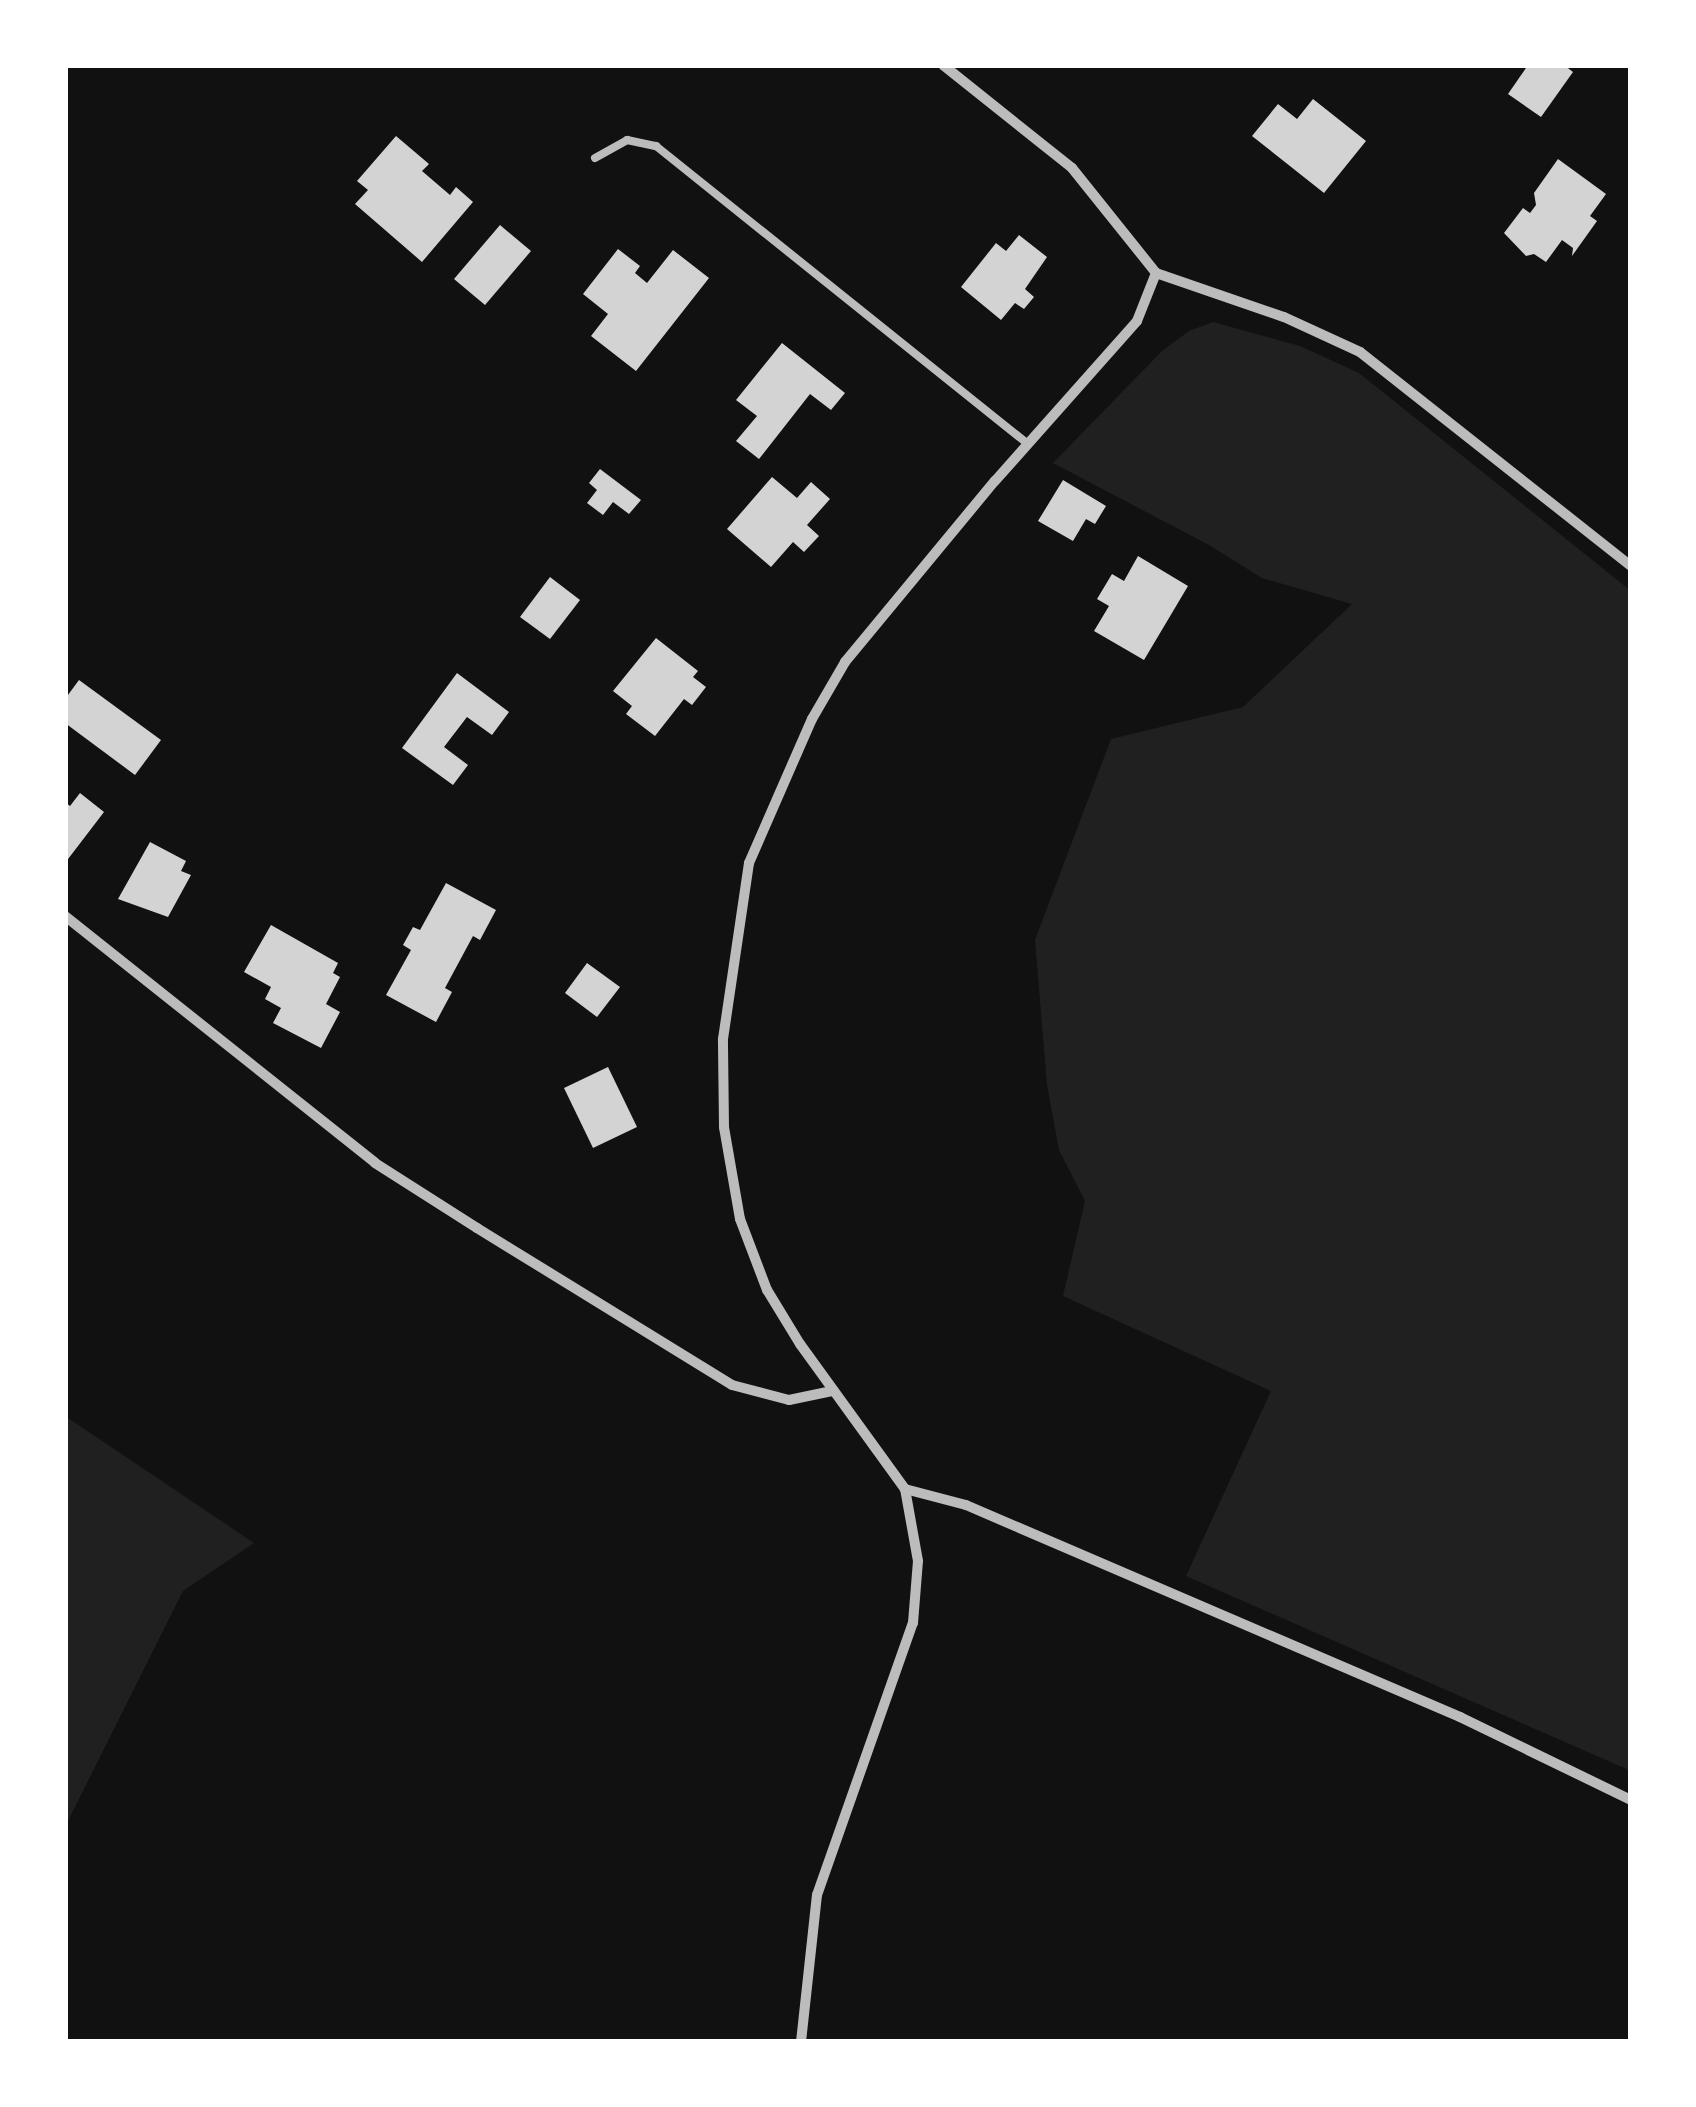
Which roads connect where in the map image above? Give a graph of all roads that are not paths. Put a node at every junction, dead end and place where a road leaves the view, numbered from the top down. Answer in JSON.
{"nodes":[{"id":1,"x":943,"y":65,"type":"edge"},
{"id":2,"x":595,"y":158,"type":"dead end"},
{"id":3,"x":1156,"y":274,"type":"junction"},
{"id":4,"x":1028,"y":444,"type":"junction"},
{"id":5,"x":1631,"y":566,"type":"edge"},
{"id":6,"x":65,"y":916,"type":"edge"},
{"id":7,"x":832,"y":1391,"type":"junction"},
{"id":8,"x":905,"y":1489,"type":"junction"},
{"id":9,"x":1631,"y":1800,"type":"edge"},
{"id":10,"x":802,"y":2042,"type":"edge"}],
"edges":[{"from":1,"to":3,"type":"street"},
{"from":2,"to":4,"type":"lane"},
{"from":3,"to":4,"type":"street"},
{"from":3,"to":5,"type":"street"},
{"from":4,"to":7,"type":"street"},
{"from":6,"to":7,"type":"street"},
{"from":7,"to":8,"type":"street"},
{"from":8,"to":9,"type":"street"},
{"from":8,"to":10,"type":"street"}]}
